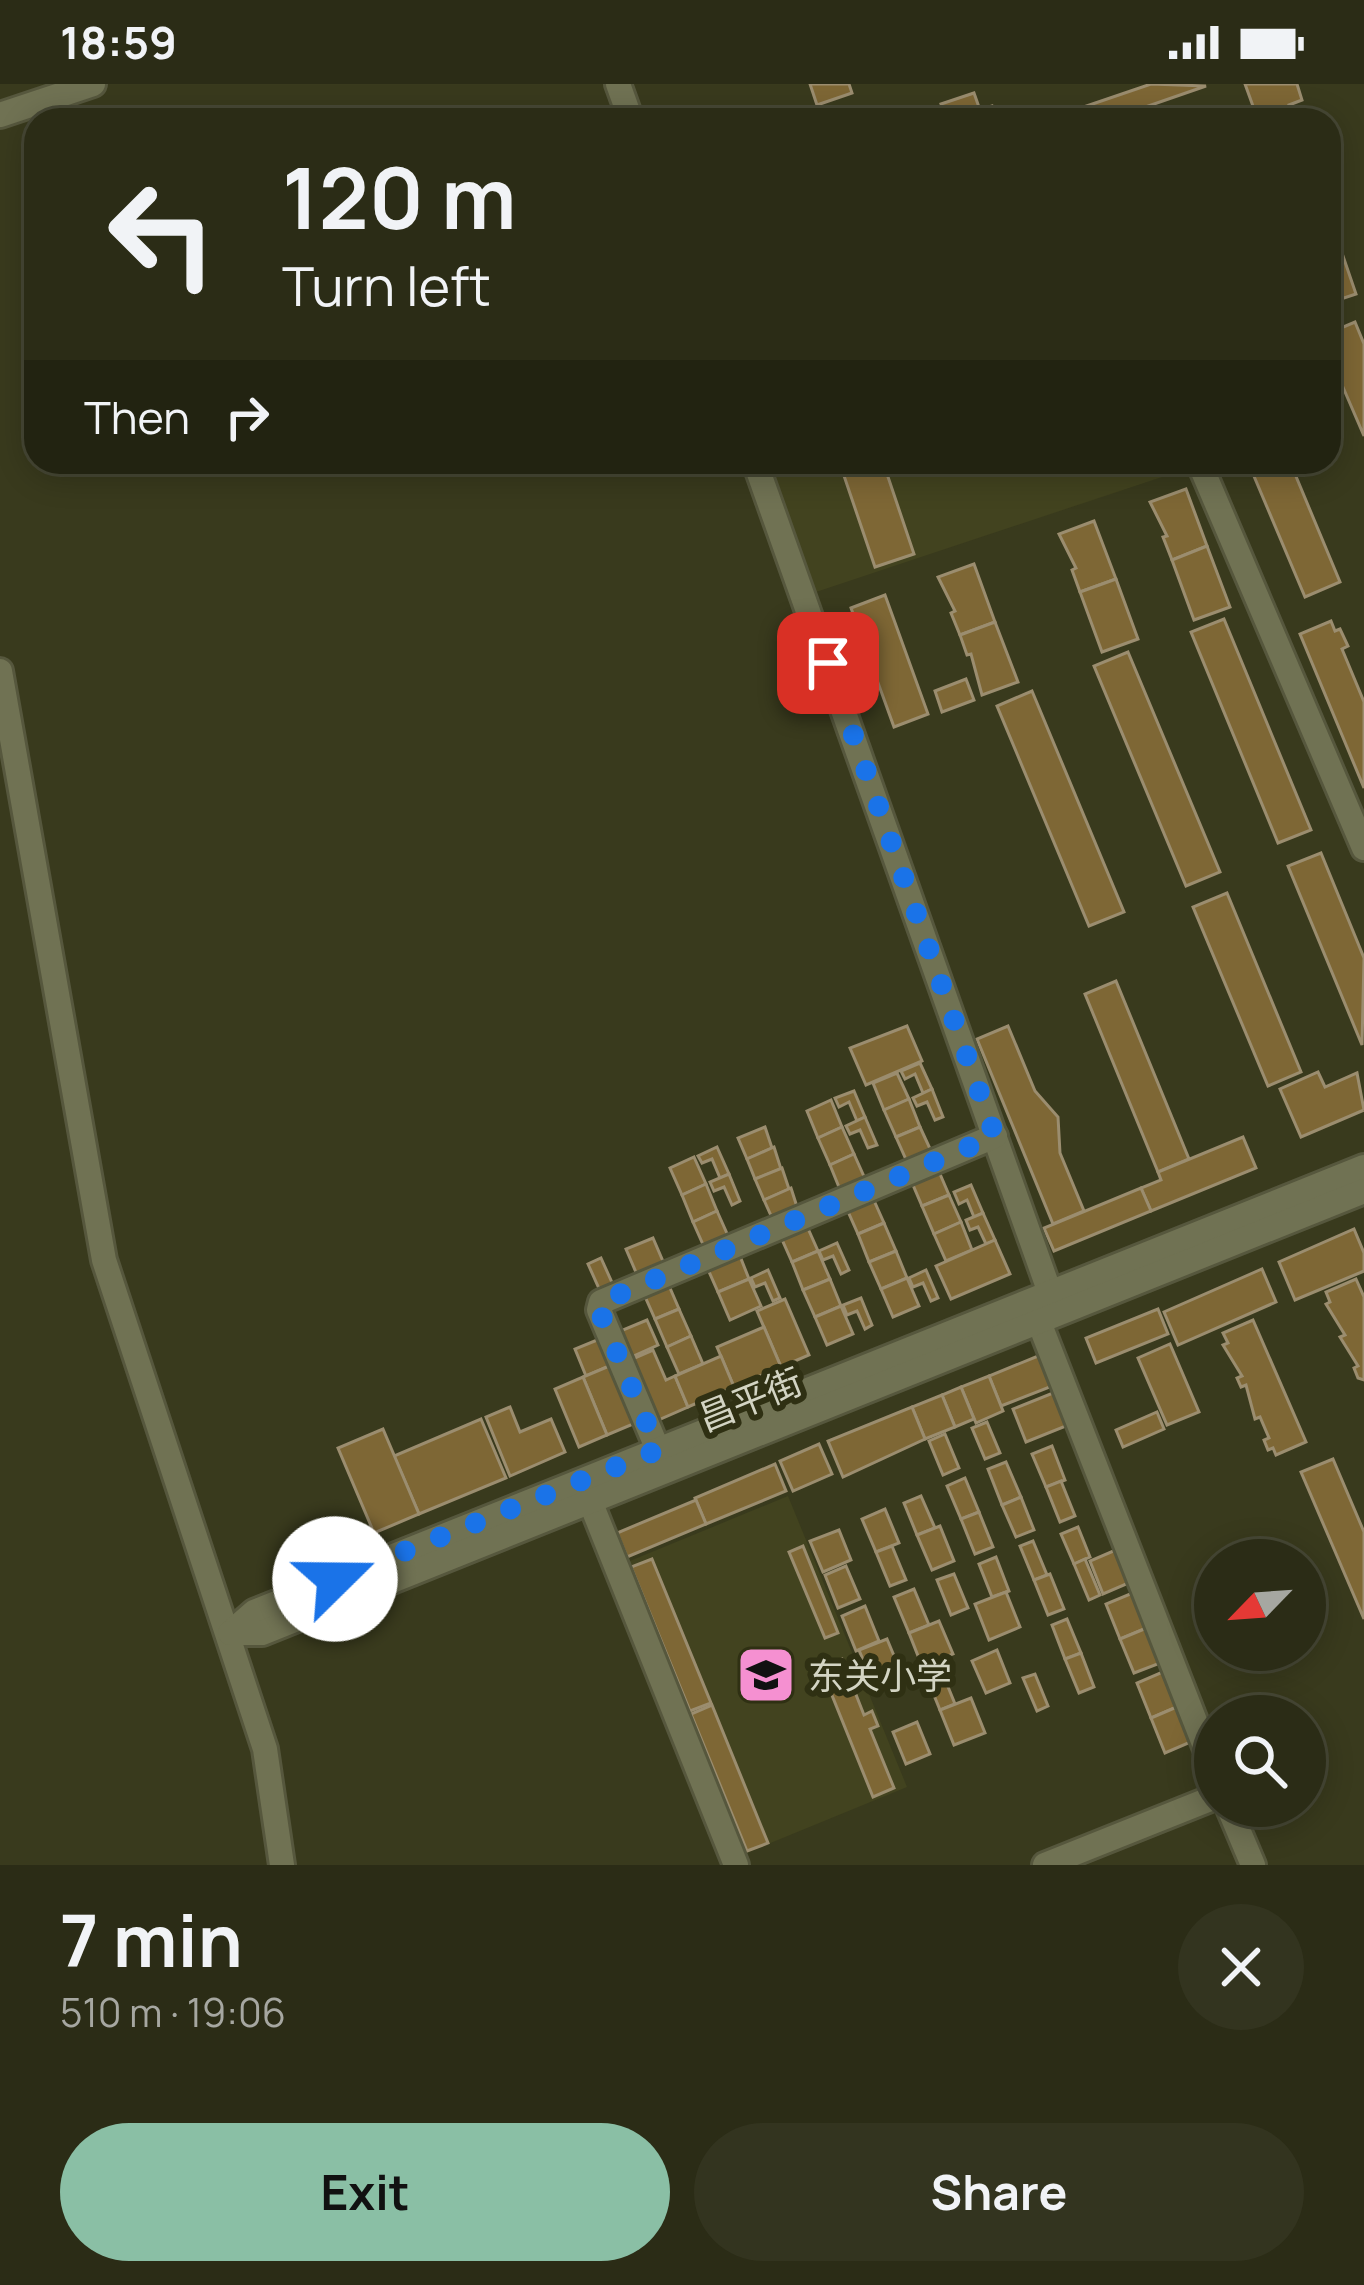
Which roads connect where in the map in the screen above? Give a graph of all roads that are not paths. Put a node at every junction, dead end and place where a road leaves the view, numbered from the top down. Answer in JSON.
{"nodes":[{"id":1,"x":93,"y":84,"type":"edge"},
{"id":2,"x":0,"y":115,"type":"edge"},
{"id":3,"x":759,"y":474,"type":"edge"},
{"id":4,"x":1204,"y":474,"type":"edge"},
{"id":5,"x":0,"y":671,"type":"edge"},
{"id":6,"x":1364,"y":848,"type":"edge"},
{"id":7,"x":995,"y":1136,"type":"junction"},
{"id":8,"x":1364,"y":1167,"type":"edge"},
{"id":9,"x":1364,"y":1192,"type":"edge"},
{"id":10,"x":1050,"y":1293,"type":"junction"},
{"id":11,"x":1039,"y":1322,"type":"junction"},
{"id":12,"x":658,"y":1450,"type":"junction"},
{"id":13,"x":590,"y":1502,"type":"junction"},
{"id":14,"x":230,"y":1634,"type":"junction"},
{"id":15,"x":1194,"y":1718,"type":"edge"},
{"id":16,"x":1194,"y":1806,"type":"edge"},
{"id":17,"x":1237,"y":1827,"type":"edge"},
{"id":18,"x":281,"y":1865,"type":"edge"},
{"id":19,"x":736,"y":1865,"type":"edge"},
{"id":20,"x":1045,"y":1865,"type":"edge"},
{"id":21,"x":1253,"y":1865,"type":"edge"}],
"edges":[{"from":1,"to":2,"type":"street"},
{"from":3,"to":7,"type":"street"},
{"from":4,"to":6,"type":"street"},
{"from":5,"to":14,"type":"street"},
{"from":7,"to":10,"type":"street"},
{"from":7,"to":12,"type":"street"},
{"from":8,"to":10,"type":"street","name":"昌平街"},
{"from":9,"to":11,"type":"street","name":"昌平街"},
{"from":10,"to":12,"type":"street","name":"昌平街"},
{"from":11,"to":13,"type":"street","name":"昌平街"},
{"from":11,"to":15,"type":"street"},
{"from":12,"to":14,"type":"street","name":"昌平街"},
{"from":13,"to":14,"type":"street","name":"昌平街"},
{"from":13,"to":19,"type":"street"},
{"from":14,"to":18,"type":"street"},
{"from":16,"to":20,"type":"street"},
{"from":17,"to":21,"type":"street"}]}
